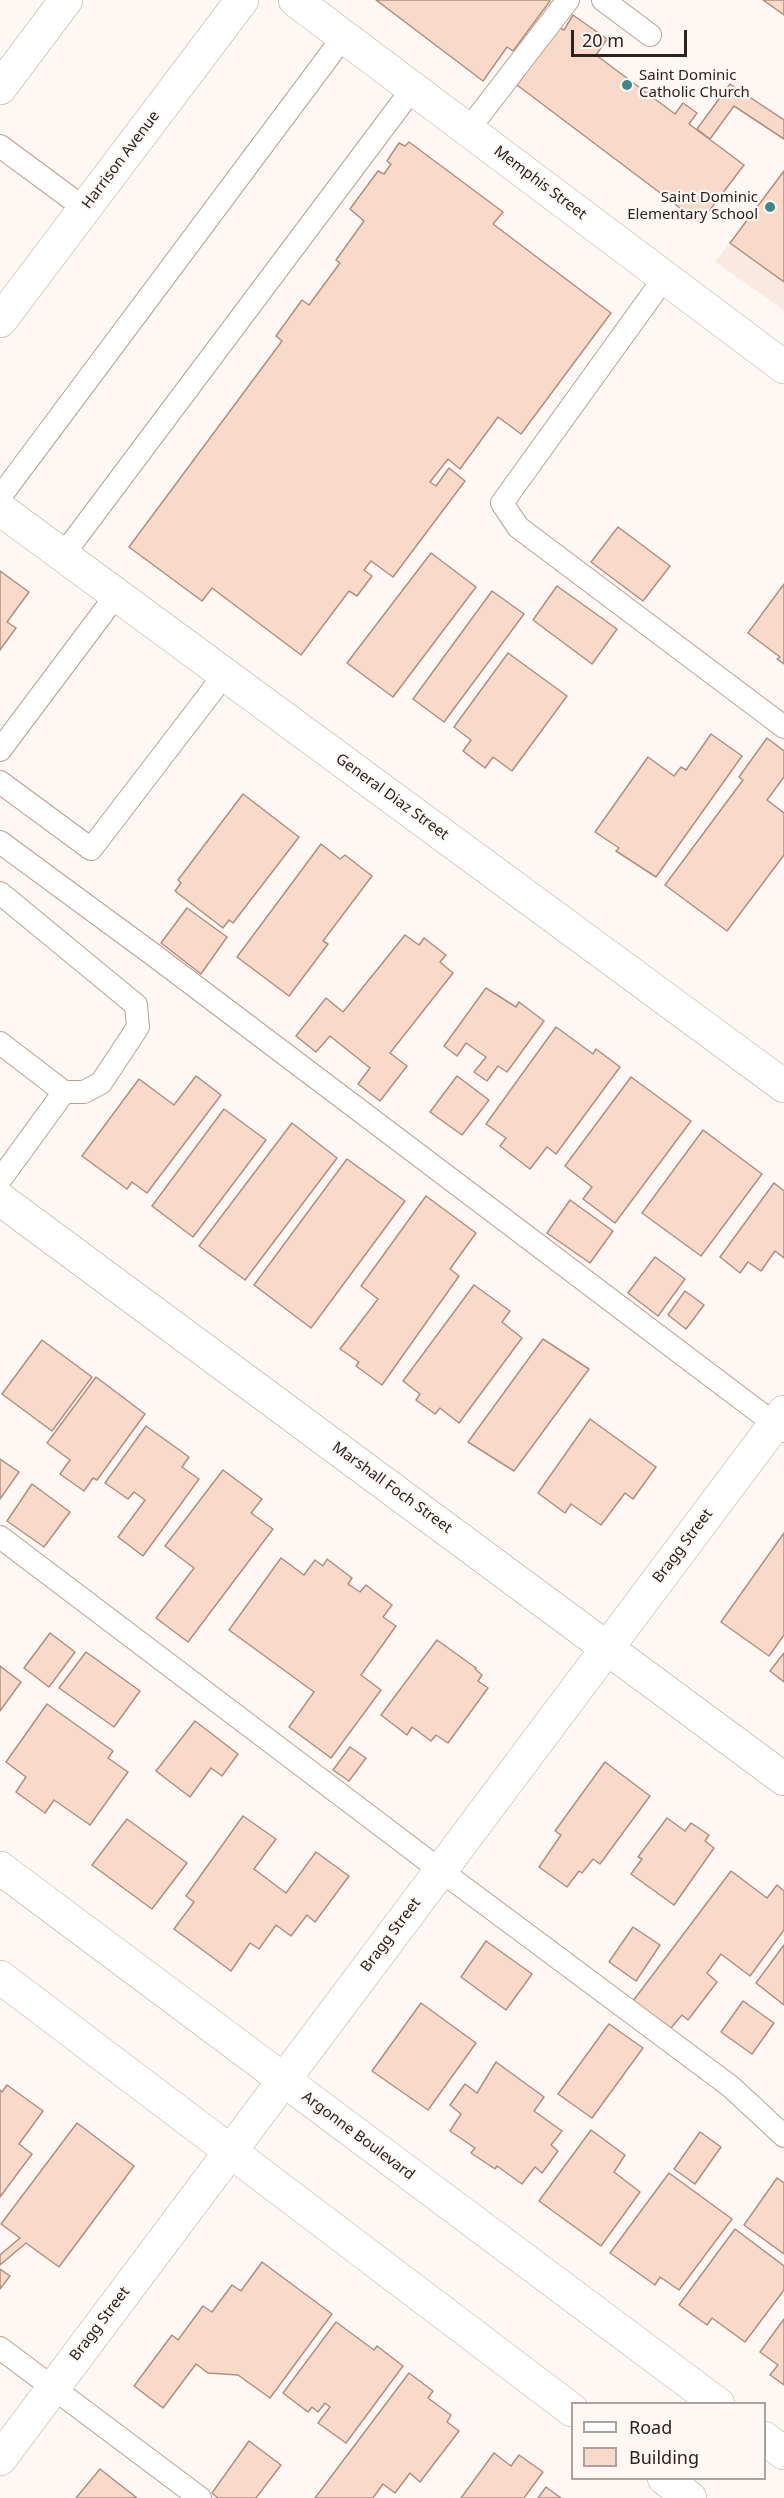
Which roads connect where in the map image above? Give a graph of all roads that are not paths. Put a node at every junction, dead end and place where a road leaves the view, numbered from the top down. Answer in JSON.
{"nodes":[{"id":1,"x":66,"y":0,"type":"edge"},
{"id":2,"x":242,"y":0,"type":"edge"},
{"id":3,"x":295,"y":0,"type":"edge"},
{"id":4,"x":568,"y":0,"type":"edge"},
{"id":5,"x":603,"y":0,"type":"edge"},
{"id":6,"x":650,"y":35,"type":"dead end"},
{"id":7,"x":344,"y":36,"type":"junction"},
{"id":8,"x":0,"y":88,"type":"edge"},
{"id":9,"x":413,"y":88,"type":"junction"},
{"id":10,"x":468,"y":130,"type":"junction"},
{"id":11,"x":0,"y":146,"type":"edge"},
{"id":12,"x":84,"y":208,"type":"junction"},
{"id":13,"x":665,"y":277,"type":"junction"},
{"id":14,"x":0,"y":321,"type":"edge"},
{"id":15,"x":784,"y":367,"type":"edge"},
{"id":16,"x":0,"y":497,"type":"edge"},
{"id":17,"x":0,"y":508,"type":"edge"},
{"id":18,"x":63,"y":555,"type":"junction"},
{"id":19,"x":117,"y":594,"type":"junction"},
{"id":20,"x":225,"y":674,"type":"junction"},
{"id":21,"x":784,"y":727,"type":"edge"},
{"id":22,"x":0,"y":750,"type":"edge"},
{"id":23,"x":0,"y":782,"type":"edge"},
{"id":24,"x":0,"y":842,"type":"edge"},
{"id":25,"x":0,"y":893,"type":"edge"},
{"id":26,"x":0,"y":1043,"type":"edge"},
{"id":27,"x":784,"y":1086,"type":"edge"},
{"id":28,"x":64,"y":1092,"type":"junction"},
{"id":29,"x":0,"y":1180,"type":"edge"},
{"id":30,"x":0,"y":1199,"type":"edge"},
{"id":31,"x":781,"y":1422,"type":"edge"},
{"id":32,"x":0,"y":1537,"type":"edge"},
{"id":33,"x":607,"y":1647,"type":"junction"},
{"id":34,"x":784,"y":1779,"type":"edge"},
{"id":35,"x":0,"y":1868,"type":"edge"},
{"id":36,"x":440,"y":1870,"type":"junction"},
{"id":37,"x":0,"y":1977,"type":"edge"},
{"id":38,"x":283,"y":2080,"type":"junction"},
{"id":39,"x":784,"y":2136,"type":"edge"},
{"id":40,"x":230,"y":2150,"type":"junction"},
{"id":41,"x":0,"y":2348,"type":"edge"},
{"id":42,"x":53,"y":2388,"type":"junction"},
{"id":43,"x":717,"y":2402,"type":"edge"},
{"id":44,"x":571,"y":2408,"type":"edge"},
{"id":45,"x":766,"y":2439,"type":"edge"},
{"id":46,"x":784,"y":2453,"type":"edge"},
{"id":47,"x":0,"y":2459,"type":"edge"},
{"id":48,"x":667,"y":2480,"type":"edge"},
{"id":49,"x":200,"y":2498,"type":"edge"},
{"id":50,"x":690,"y":2498,"type":"edge"}],
"edges":[{"from":1,"to":8,"type":"street"},
{"from":2,"to":12,"type":"street","name":"Harrison Avenue"},
{"from":3,"to":7,"type":"street","name":"Memphis Street"},
{"from":4,"to":10,"type":"lane"},
{"from":5,"to":6,"type":"lane"},
{"from":7,"to":9,"type":"street","name":"Memphis Street"},
{"from":7,"to":16,"type":"lane"},
{"from":9,"to":10,"type":"street","name":"Memphis Street"},
{"from":9,"to":18,"type":"lane"},
{"from":10,"to":13,"type":"street","name":"Memphis Street"},
{"from":11,"to":12,"type":"lane"},
{"from":12,"to":14,"type":"street","name":"Harrison Avenue"},
{"from":13,"to":15,"type":"street","name":"Memphis Street"},
{"from":13,"to":21,"type":"lane"},
{"from":17,"to":18,"type":"street","name":"General Diaz Street"},
{"from":18,"to":19,"type":"street","name":"General Diaz Street"},
{"from":19,"to":20,"type":"street","name":"General Diaz Street"},
{"from":19,"to":22,"type":"lane"},
{"from":20,"to":23,"type":"lane"},
{"from":20,"to":27,"type":"street","name":"General Diaz Street"},
{"from":24,"to":31,"type":"lane"},
{"from":25,"to":28,"type":"lane"},
{"from":26,"to":28,"type":"lane"},
{"from":28,"to":29,"type":"lane"},
{"from":30,"to":33,"type":"street","name":"Marshall Foch Street"},
{"from":31,"to":33,"type":"street","name":"Bragg Street"},
{"from":32,"to":36,"type":"lane"},
{"from":33,"to":34,"type":"street","name":"Marshall Foch Street"},
{"from":33,"to":36,"type":"street","name":"Bragg Street"},
{"from":35,"to":38,"type":"street","name":"Argonne Boulevard"},
{"from":36,"to":38,"type":"street","name":"Bragg Street"},
{"from":36,"to":39,"type":"lane"},
{"from":37,"to":40,"type":"street"},
{"from":38,"to":40,"type":"street","name":"Bragg Street"},
{"from":38,"to":43,"type":"street","name":"Argonne Boulevard"},
{"from":40,"to":42,"type":"street","name":"Bragg Street"},
{"from":40,"to":44,"type":"street"},
{"from":41,"to":42,"type":"lane"},
{"from":42,"to":47,"type":"street","name":"Bragg Street"},
{"from":42,"to":49,"type":"lane"},
{"from":45,"to":46,"type":"street"},
{"from":48,"to":50,"type":"street"}]}
